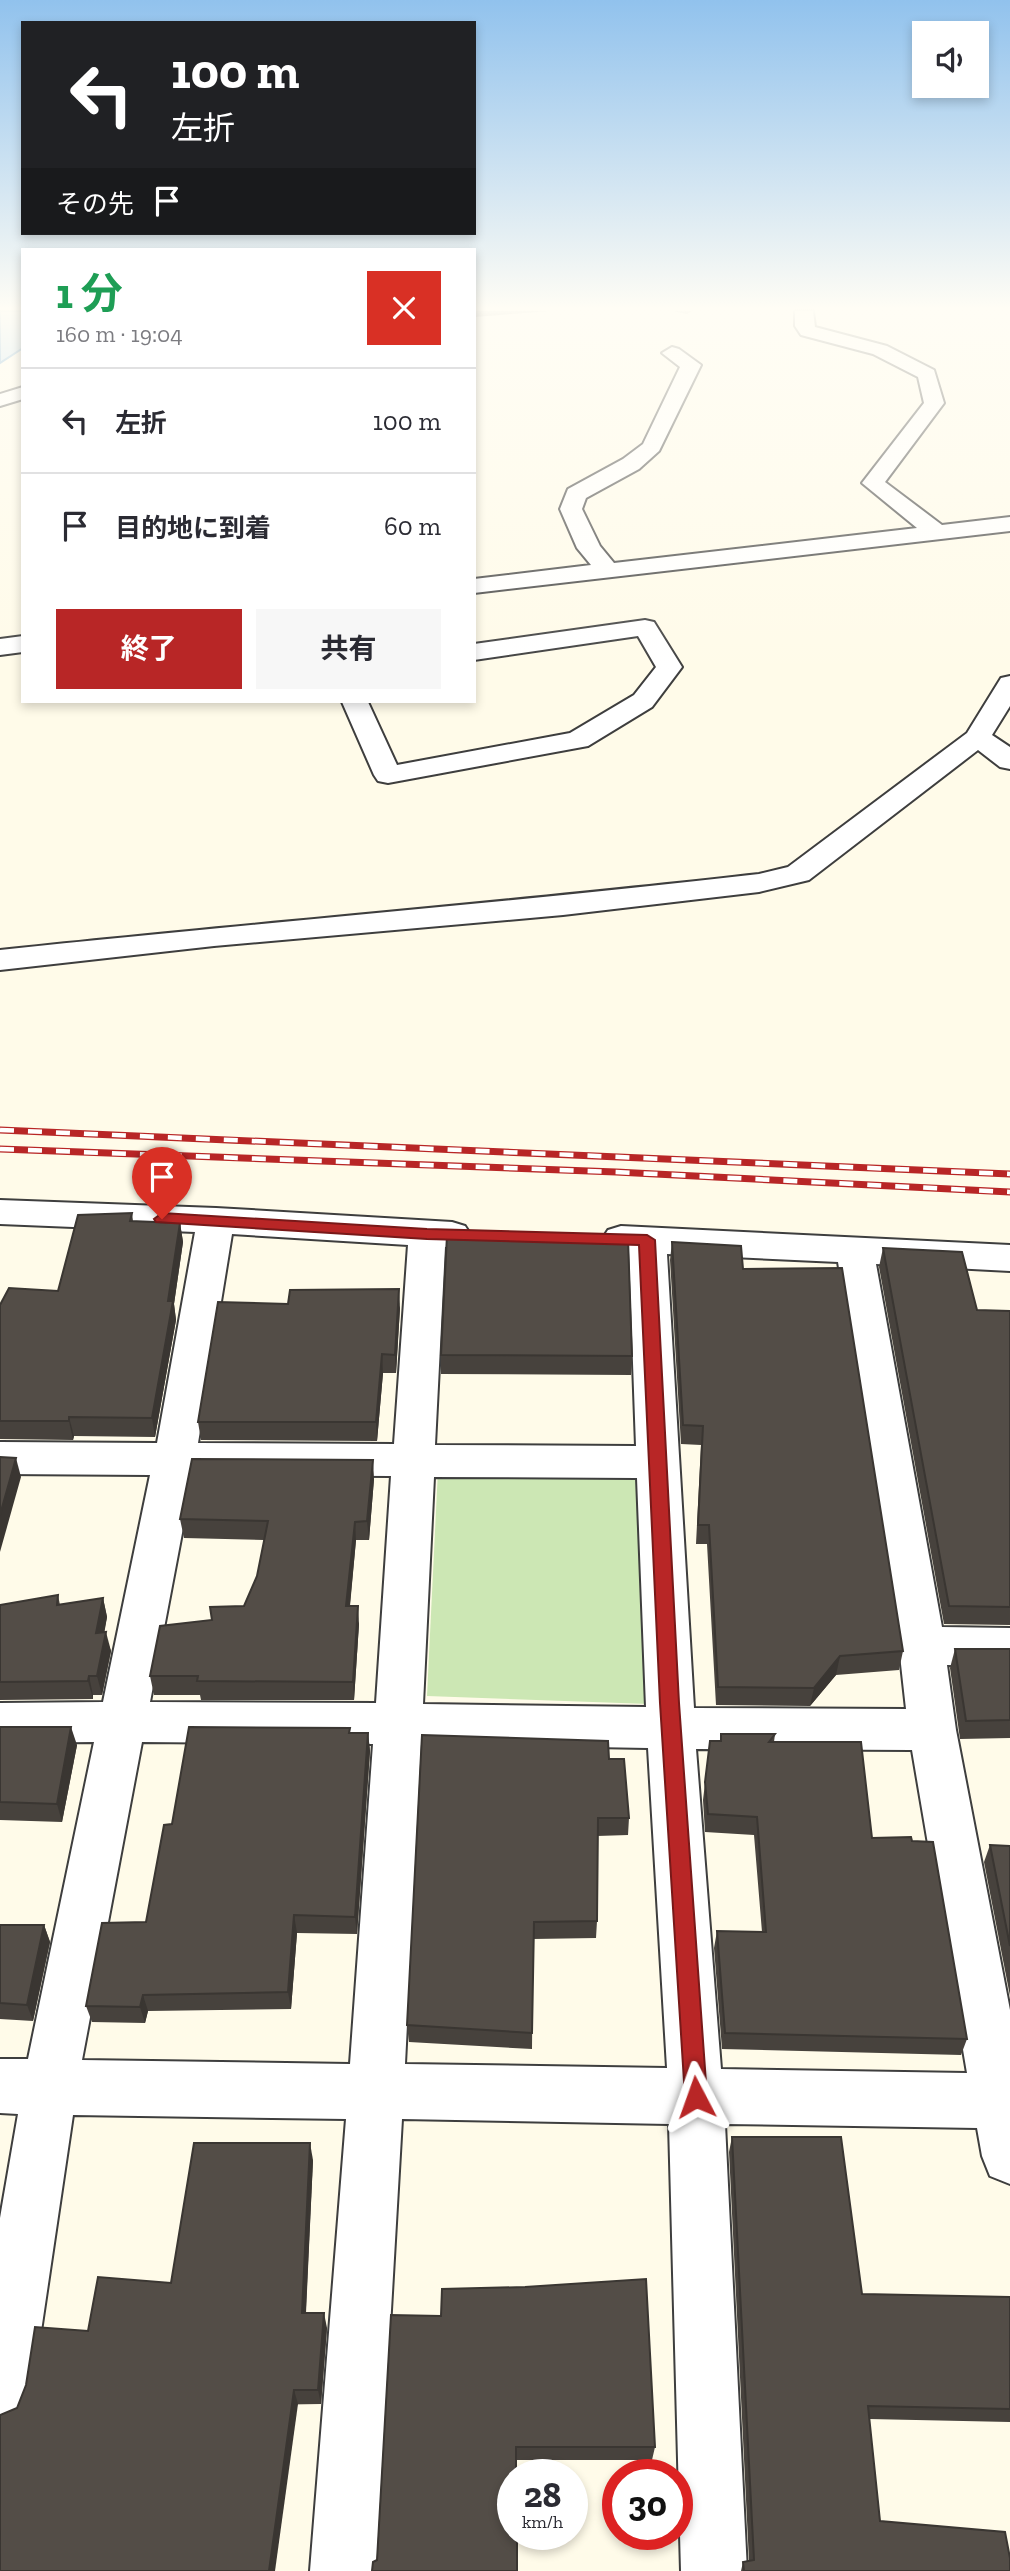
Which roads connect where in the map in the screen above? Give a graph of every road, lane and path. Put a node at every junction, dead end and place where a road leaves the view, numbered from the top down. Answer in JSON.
{"nodes":[{"id":1,"x":660,"y":431,"type":"edge"},
{"id":2,"x":913,"y":431,"type":"edge"},
{"id":3,"x":1010,"y":524,"type":"edge"},
{"id":4,"x":937,"y":532,"type":"junction"},
{"id":5,"x":607,"y":569,"type":"junction"},
{"id":6,"x":476,"y":586,"type":"edge"},
{"id":7,"x":21,"y":644,"type":"edge"},
{"id":8,"x":0,"y":647,"type":"edge"},
{"id":9,"x":476,"y":652,"type":"edge"},
{"id":10,"x":1010,"y":684,"type":"edge"},
{"id":11,"x":355,"y":703,"type":"edge"},
{"id":12,"x":977,"y":738,"type":"junction"},
{"id":13,"x":1010,"y":761,"type":"edge"},
{"id":14,"x":0,"y":960,"type":"edge"},
{"id":15,"x":0,"y":1212,"type":"edge"},
{"id":16,"x":216,"y":1220,"type":"junction"},
{"id":17,"x":427,"y":1234,"type":"junction"},
{"id":18,"x":482,"y":1236,"type":"edge"},
{"id":19,"x":592,"y":1238,"type":"edge"},
{"id":20,"x":647,"y":1240,"type":"junction"},
{"id":21,"x":855,"y":1251,"type":"junction"},
{"id":22,"x":1010,"y":1258,"type":"edge"},
{"id":23,"x":0,"y":1458,"type":"edge"},
{"id":24,"x":175,"y":1458,"type":"junction"},
{"id":25,"x":412,"y":1459,"type":"junction"},
{"id":26,"x":657,"y":1462,"type":"junction"},
{"id":27,"x":922,"y":1646,"type":"junction"},
{"id":28,"x":1010,"y":1647,"type":"edge"},
{"id":29,"x":121,"y":1721,"type":"junction"},
{"id":30,"x":0,"y":1723,"type":"edge"},
{"id":31,"x":396,"y":1723,"type":"junction"},
{"id":32,"x":671,"y":1730,"type":"junction"},
{"id":33,"x":932,"y":1730,"type":"junction"},
{"id":34,"x":25,"y":2086,"type":"edge"},
{"id":35,"x":376,"y":2091,"type":"junction"},
{"id":36,"x":696,"y":2097,"type":"junction"},
{"id":37,"x":1005,"y":2101,"type":"edge"},
{"id":38,"x":1010,"y":2156,"type":"edge"},
{"id":39,"x":0,"y":2399,"type":"edge"},
{"id":40,"x":343,"y":2571,"type":"edge"},
{"id":41,"x":714,"y":2571,"type":"edge"}],
"edges":[{"from":1,"to":5,"type":"street"},
{"from":2,"to":4,"type":"street"},
{"from":3,"to":4,"type":"street"},
{"from":4,"to":5,"type":"street"},
{"from":5,"to":6,"type":"street"},
{"from":7,"to":8,"type":"street"},
{"from":9,"to":11,"type":"street"},
{"from":10,"to":12,"type":"street"},
{"from":12,"to":13,"type":"street"},
{"from":12,"to":14,"type":"street"},
{"from":15,"to":16,"type":"street"},
{"from":16,"to":17,"type":"street"},
{"from":16,"to":24,"type":"street"},
{"from":17,"to":18,"type":"street"},
{"from":17,"to":25,"type":"street"},
{"from":19,"to":20,"type":"street"},
{"from":20,"to":21,"type":"street"},
{"from":20,"to":26,"type":"street"},
{"from":21,"to":22,"type":"street"},
{"from":21,"to":27,"type":"street"},
{"from":23,"to":24,"type":"street"},
{"from":24,"to":25,"type":"street"},
{"from":24,"to":29,"type":"street"},
{"from":25,"to":26,"type":"street"},
{"from":25,"to":31,"type":"street"},
{"from":26,"to":32,"type":"street"},
{"from":27,"to":28,"type":"street"},
{"from":27,"to":33,"type":"street"},
{"from":29,"to":30,"type":"street"},
{"from":29,"to":31,"type":"street"},
{"from":29,"to":34,"type":"street"},
{"from":31,"to":32,"type":"street"},
{"from":31,"to":35,"type":"street"},
{"from":32,"to":33,"type":"street"},
{"from":32,"to":36,"type":"street"},
{"from":33,"to":37,"type":"street"},
{"from":34,"to":35,"type":"street"},
{"from":34,"to":39,"type":"street"},
{"from":35,"to":36,"type":"street"},
{"from":35,"to":40,"type":"street"},
{"from":36,"to":37,"type":"street"},
{"from":36,"to":41,"type":"street"},
{"from":37,"to":38,"type":"street"}]}
